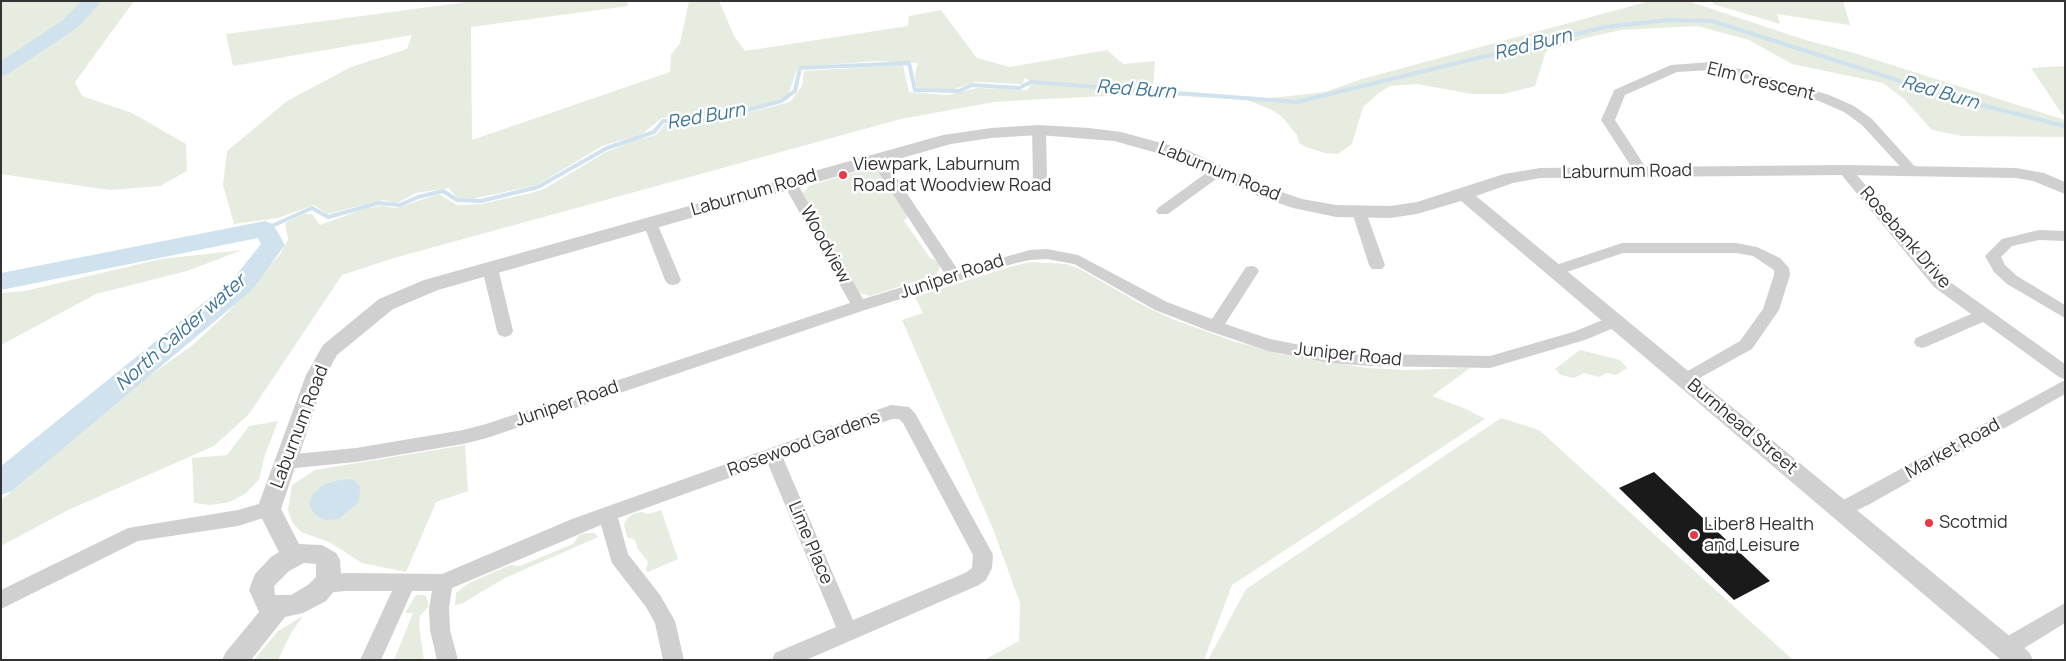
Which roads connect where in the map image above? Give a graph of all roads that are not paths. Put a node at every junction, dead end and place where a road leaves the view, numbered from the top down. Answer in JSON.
{"nodes":[{"id":1,"x":1039,"y":130,"type":"junction"},
{"id":2,"x":877,"y":159,"type":"junction"},
{"id":3,"x":1845,"y":170,"type":"junction"},
{"id":4,"x":1911,"y":170,"type":"junction"},
{"id":5,"x":1218,"y":171,"type":"junction"},
{"id":6,"x":1641,"y":171,"type":"junction"},
{"id":7,"x":1040,"y":178,"type":"dead end"},
{"id":8,"x":790,"y":183,"type":"junction"},
{"id":9,"x":2065,"y":189,"type":"edge"},
{"id":10,"x":1463,"y":194,"type":"junction"},
{"id":11,"x":1163,"y":211,"type":"dead end"},
{"id":12,"x":1359,"y":212,"type":"junction"},
{"id":13,"x":650,"y":223,"type":"junction"},
{"id":14,"x":2064,"y":234,"type":"edge"},
{"id":15,"x":1377,"y":265,"type":"dead end"},
{"id":16,"x":490,"y":268,"type":"junction"},
{"id":17,"x":1251,"y":271,"type":"dead end"},
{"id":18,"x":1555,"y":271,"type":"junction"},
{"id":19,"x":954,"y":276,"type":"junction"},
{"id":20,"x":673,"y":280,"type":"dead end"},
{"id":21,"x":859,"y":306,"type":"junction"},
{"id":22,"x":2065,"y":313,"type":"edge"},
{"id":23,"x":1983,"y":315,"type":"junction"},
{"id":24,"x":1615,"y":321,"type":"junction"},
{"id":25,"x":1215,"y":327,"type":"junction"},
{"id":26,"x":505,"y":331,"type":"dead end"},
{"id":27,"x":1922,"y":342,"type":"dead end"},
{"id":28,"x":2065,"y":373,"type":"edge"},
{"id":29,"x":1686,"y":380,"type":"junction"},
{"id":30,"x":2065,"y":386,"type":"edge"},
{"id":31,"x":772,"y":455,"type":"junction"},
{"id":32,"x":285,"y":462,"type":"junction"},
{"id":33,"x":269,"y":509,"type":"junction"},
{"id":34,"x":1841,"y":510,"type":"junction"},
{"id":35,"x":608,"y":514,"type":"junction"},
{"id":36,"x":293,"y":556,"type":"junction"},
{"id":37,"x":406,"y":583,"type":"junction"},
{"id":38,"x":443,"y":583,"type":"junction"},
{"id":39,"x":325,"y":584,"type":"junction"},
{"id":40,"x":1,"y":600,"type":"edge"},
{"id":41,"x":278,"y":607,"type":"junction"},
{"id":42,"x":2065,"y":612,"type":"edge"},
{"id":43,"x":848,"y":631,"type":"junction"},
{"id":44,"x":2013,"y":654,"type":"edge"},
{"id":45,"x":235,"y":660,"type":"edge"},
{"id":46,"x":370,"y":660,"type":"edge"},
{"id":47,"x":448,"y":660,"type":"edge"},
{"id":48,"x":674,"y":660,"type":"edge"},
{"id":49,"x":782,"y":660,"type":"edge"}],
"edges":[{"from":1,"to":2,"type":"street","name":"Laburnum Road"},
{"from":1,"to":5,"type":"street","name":"Laburnum Road"},
{"from":1,"to":7,"type":"street"},
{"from":2,"to":8,"type":"street","name":"Laburnum Road"},
{"from":2,"to":19,"type":"street"},
{"from":3,"to":4,"type":"street","name":"Laburnum Road"},
{"from":3,"to":6,"type":"street","name":"Laburnum Road"},
{"from":3,"to":23,"type":"street","name":"Rosebank Drive"},
{"from":4,"to":6,"type":"street","name":"Elm Crescent"},
{"from":4,"to":9,"type":"street","name":"Laburnum Road"},
{"from":5,"to":11,"type":"street"},
{"from":5,"to":12,"type":"street","name":"Laburnum Road"},
{"from":6,"to":10,"type":"street","name":"Laburnum Road"},
{"from":8,"to":13,"type":"street","name":"Laburnum Road"},
{"from":8,"to":21,"type":"street","name":"Woodview"},
{"from":10,"to":12,"type":"street","name":"Laburnum Road"},
{"from":10,"to":18,"type":"street","name":"Burnhead Street"},
{"from":12,"to":15,"type":"street"},
{"from":13,"to":16,"type":"street","name":"Laburnum Road"},
{"from":13,"to":20,"type":"street"},
{"from":14,"to":22,"type":"street"},
{"from":16,"to":26,"type":"street"},
{"from":16,"to":32,"type":"street","name":"Laburnum Road"},
{"from":17,"to":25,"type":"street"},
{"from":18,"to":24,"type":"street","name":"Burnhead Street"},
{"from":18,"to":29,"type":"street"},
{"from":19,"to":21,"type":"street","name":"Juniper Road"},
{"from":19,"to":25,"type":"street","name":"Juniper Road"},
{"from":21,"to":32,"type":"street","name":"Juniper Road"},
{"from":23,"to":27,"type":"street"},
{"from":23,"to":28,"type":"street","name":"Rosebank Drive"},
{"from":24,"to":25,"type":"street","name":"Juniper Road"},
{"from":24,"to":29,"type":"street","name":"Burnhead Street"},
{"from":29,"to":34,"type":"street","name":"Burnhead Street"},
{"from":30,"to":34,"type":"street","name":"Market Road"},
{"from":31,"to":35,"type":"street","name":"Rosewood Gardens"},
{"from":31,"to":43,"type":"street","name":"Lime Place"},
{"from":31,"to":43,"type":"street","name":"Rosewood Gardens"},
{"from":32,"to":33,"type":"street","name":"Laburnum Road"},
{"from":33,"to":36,"type":"street","name":"Laburnum Road"},
{"from":33,"to":40,"type":"street"},
{"from":34,"to":44,"type":"street","name":"Burnhead Street"},
{"from":35,"to":38,"type":"street","name":"Rosewood Gardens"},
{"from":35,"to":48,"type":"street"},
{"from":36,"to":39,"type":"street"},
{"from":36,"to":41,"type":"street"},
{"from":37,"to":38,"type":"street","name":"Rosewood Gardens"},
{"from":37,"to":39,"type":"street","name":"Rosewood Gardens"},
{"from":37,"to":46,"type":"street"},
{"from":38,"to":47,"type":"street"},
{"from":39,"to":41,"type":"street"},
{"from":41,"to":45,"type":"street"},
{"from":42,"to":44,"type":"street"},
{"from":43,"to":49,"type":"street","name":"Rosewood Gardens"}]}
